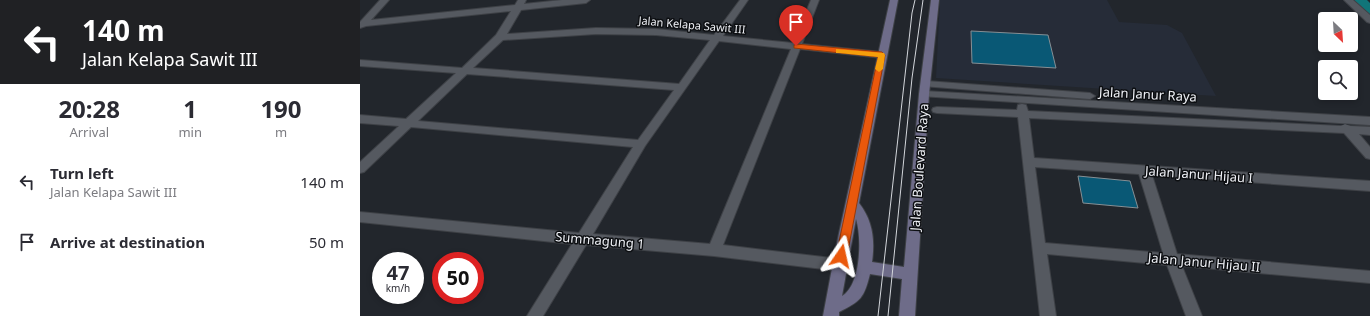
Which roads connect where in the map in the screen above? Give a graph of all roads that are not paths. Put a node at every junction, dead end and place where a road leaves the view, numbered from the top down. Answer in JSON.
{"nodes":[{"id":1,"x":385,"y":0,"type":"edge"},
{"id":2,"x":586,"y":0,"type":"edge"},
{"id":3,"x":744,"y":0,"type":"edge"},
{"id":4,"x":815,"y":0,"type":"edge"},
{"id":5,"x":894,"y":0,"type":"edge"},
{"id":6,"x":936,"y":0,"type":"edge"},
{"id":7,"x":1348,"y":0,"type":"edge"},
{"id":8,"x":519,"y":4,"type":"edge"},
{"id":9,"x":1370,"y":20,"type":"edge"},
{"id":10,"x":362,"y":25,"type":"edge"},
{"id":11,"x":500,"y":37,"type":"junction"},
{"id":12,"x":718,"y":39,"type":"junction"},
{"id":13,"x":796,"y":46,"type":"junction"},
{"id":14,"x":882,"y":55,"type":"junction"},
{"id":15,"x":360,"y":63,"type":"edge"},
{"id":16,"x":466,"y":71,"type":"junction"},
{"id":17,"x":681,"y":87,"type":"junction"},
{"id":18,"x":925,"y":89,"type":"junction"},
{"id":19,"x":1022,"y":96,"type":"junction"},
{"id":20,"x":937,"y":110,"type":"dead end"},
{"id":21,"x":1370,"y":114,"type":"edge"},
{"id":22,"x":1022,"y":115,"type":"junction"},
{"id":23,"x":360,"y":119,"type":"edge"},
{"id":24,"x":1370,"y":121,"type":"edge"},
{"id":25,"x":1345,"y":123,"type":"junction"},
{"id":26,"x":407,"y":124,"type":"junction"},
{"id":27,"x":1370,"y":131,"type":"edge"},
{"id":28,"x":641,"y":144,"type":"junction"},
{"id":29,"x":1370,"y":155,"type":"edge"},
{"id":30,"x":1028,"y":162,"type":"junction"},
{"id":31,"x":360,"y":169,"type":"edge"},
{"id":32,"x":1144,"y":170,"type":"junction"},
{"id":33,"x":1370,"y":186,"type":"edge"},
{"id":34,"x":852,"y":203,"type":"junction"},
{"id":35,"x":360,"y":216,"type":"edge"},
{"id":36,"x":582,"y":239,"type":"junction"},
{"id":37,"x":1039,"y":248,"type":"junction"},
{"id":38,"x":714,"y":250,"type":"junction"},
{"id":39,"x":1172,"y":260,"type":"junction"},
{"id":40,"x":840,"y":265,"type":"junction"},
{"id":41,"x":864,"y":267,"type":"junction"},
{"id":42,"x":910,"y":274,"type":"junction"},
{"id":43,"x":1370,"y":277,"type":"edge"},
{"id":44,"x":832,"y":312,"type":"edge"},
{"id":45,"x":535,"y":316,"type":"edge"},
{"id":46,"x":907,"y":316,"type":"edge"},
{"id":47,"x":1048,"y":316,"type":"edge"},
{"id":48,"x":1194,"y":316,"type":"edge"}],
"edges":[{"from":1,"to":10,"type":"street"},
{"from":2,"to":8,"type":"street"},
{"from":3,"to":12,"type":"street"},
{"from":4,"to":13,"type":"street"},
{"from":5,"to":14,"type":"main road"},
{"from":6,"to":18,"type":"main road","name":"Jalan Boulevard Raya"},
{"from":7,"to":9,"type":"street"},
{"from":8,"to":10,"type":"street"},
{"from":8,"to":11,"type":"street"},
{"from":11,"to":12,"type":"street","name":"Jalan Kelapa Sawit III"},
{"from":11,"to":16,"type":"street"},
{"from":12,"to":13,"type":"street","name":"Jalan Kelapa Sawit III"},
{"from":12,"to":17,"type":"street"},
{"from":13,"to":14,"type":"street","name":"Jalan Kelapa Sawit III"},
{"from":13,"to":38,"type":"street"},
{"from":14,"to":34,"type":"main road"},
{"from":15,"to":16,"type":"street"},
{"from":16,"to":17,"type":"street"},
{"from":16,"to":26,"type":"street"},
{"from":17,"to":28,"type":"street"},
{"from":18,"to":19,"type":"street","name":"Jalan Janur Raya"},
{"from":18,"to":42,"type":"main road","name":"Jalan Boulevard Raya"},
{"from":19,"to":22,"type":"street"},
{"from":19,"to":25,"type":"street","name":"Jalan Janur Raya"},
{"from":20,"to":22,"type":"street"},
{"from":21,"to":25,"type":"street","name":"Jalan Janur Raya"},
{"from":22,"to":25,"type":"street"},
{"from":22,"to":30,"type":"street"},
{"from":23,"to":26,"type":"street"},
{"from":24,"to":25,"type":"street","name":"Jalan Janur Raya"},
{"from":25,"to":27,"type":"street"},
{"from":25,"to":29,"type":"street"},
{"from":26,"to":28,"type":"street"},
{"from":26,"to":31,"type":"street"},
{"from":28,"to":36,"type":"street"},
{"from":30,"to":32,"type":"street","name":"Jalan Janur Hijau I"},
{"from":30,"to":37,"type":"street"},
{"from":32,"to":33,"type":"street","name":"Jalan Janur Hijau I"},
{"from":32,"to":39,"type":"street"},
{"from":34,"to":40,"type":"main road"},
{"from":34,"to":41,"type":"main road"},
{"from":35,"to":36,"type":"street","name":"Summagung 1"},
{"from":36,"to":38,"type":"street","name":"Summagung 1"},
{"from":36,"to":45,"type":"street"},
{"from":37,"to":39,"type":"street","name":"Jalan Janur Hijau II"},
{"from":37,"to":47,"type":"street"},
{"from":38,"to":40,"type":"street","name":"Summagung 1"},
{"from":39,"to":43,"type":"street","name":"Jalan Janur Hijau II"},
{"from":39,"to":48,"type":"street"},
{"from":40,"to":44,"type":"main road"},
{"from":41,"to":42,"type":"main road"},
{"from":41,"to":44,"type":"main road"},
{"from":42,"to":46,"type":"main road","name":"Jalan Boulevard Raya"}]}
